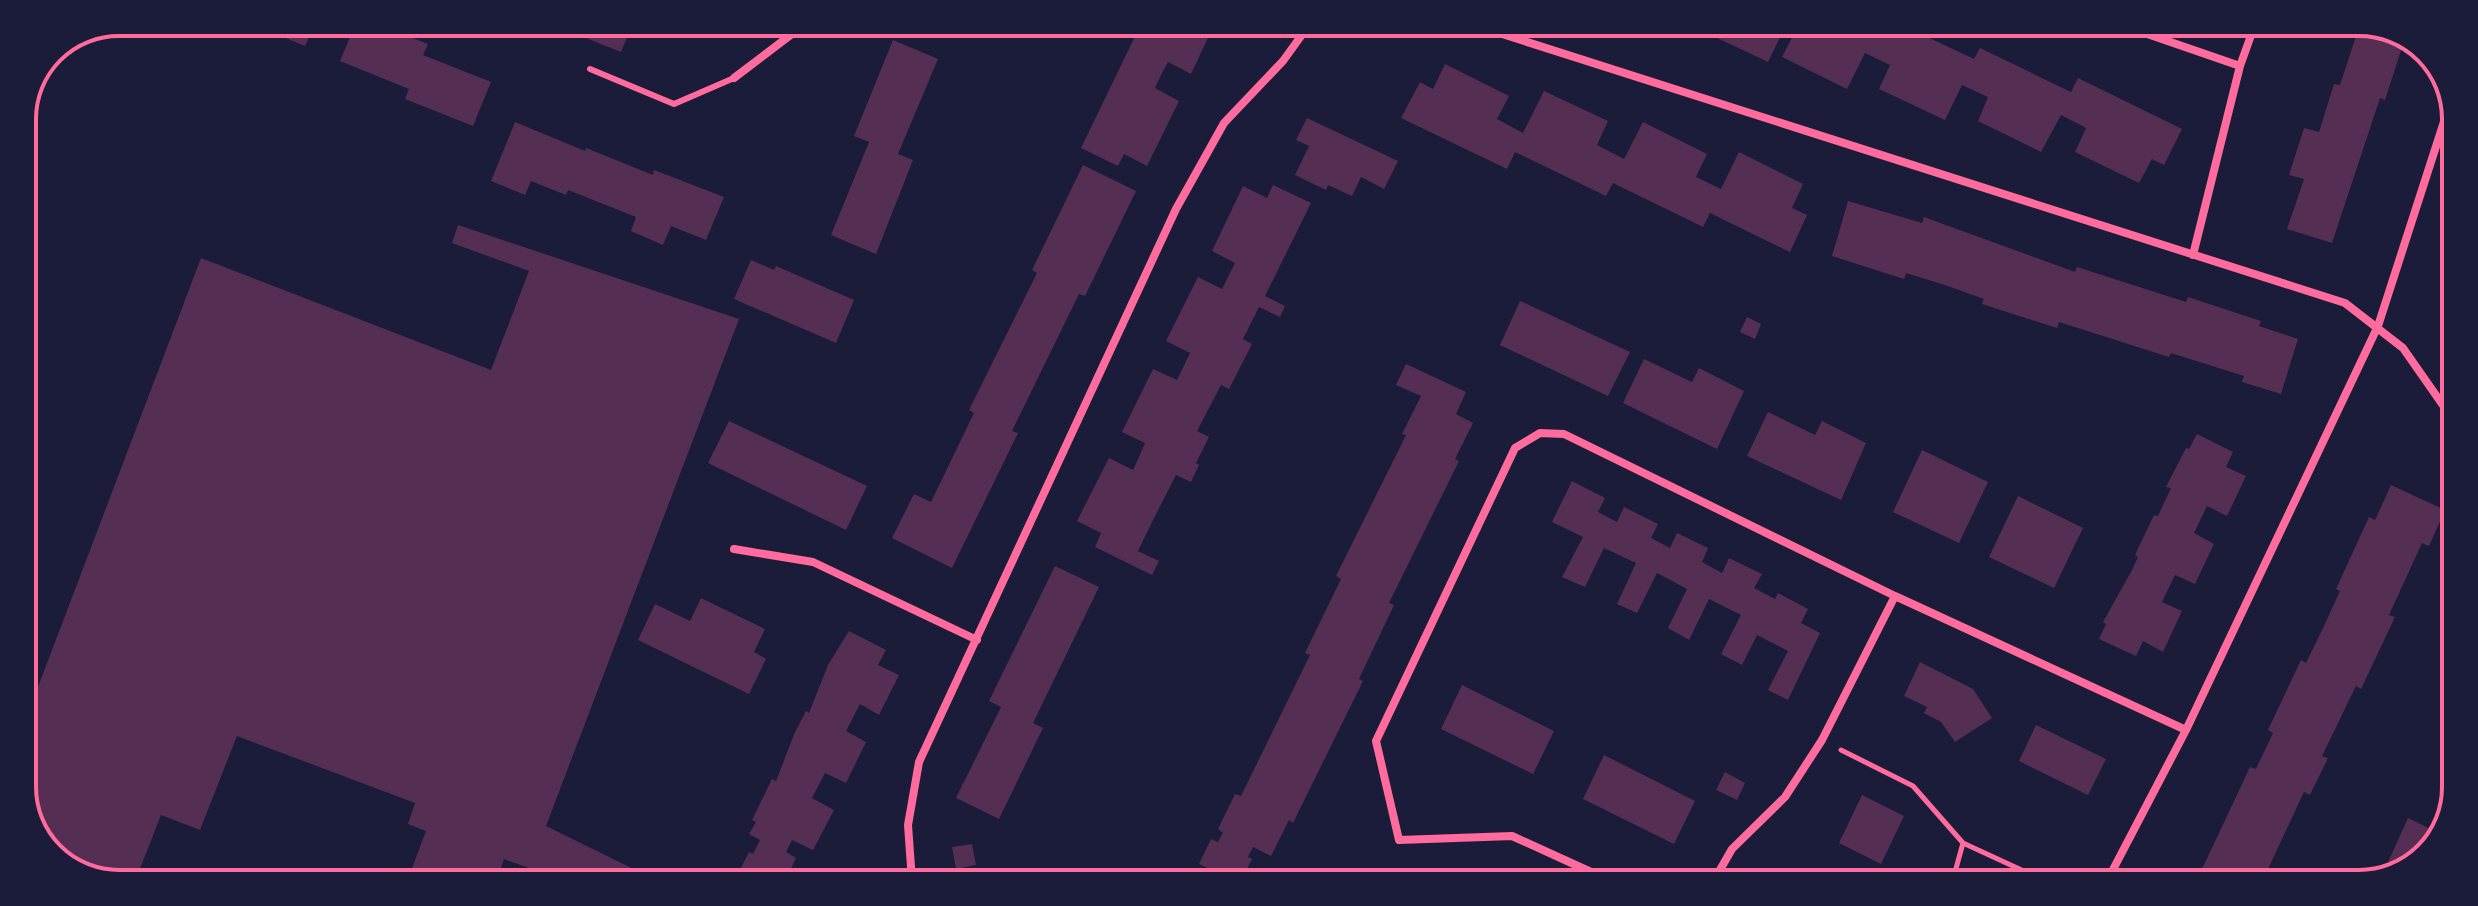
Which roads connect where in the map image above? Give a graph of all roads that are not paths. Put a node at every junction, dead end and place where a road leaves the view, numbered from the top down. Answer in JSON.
{"nodes":[{"id":1,"x":789,"y":36,"type":"edge"},
{"id":2,"x":1301,"y":36,"type":"edge"},
{"id":3,"x":1517,"y":36,"type":"edge"},
{"id":4,"x":2153,"y":36,"type":"edge"},
{"id":5,"x":2251,"y":36,"type":"edge"},
{"id":6,"x":2240,"y":66,"type":"junction"},
{"id":7,"x":590,"y":69,"type":"dead end"},
{"id":8,"x":734,"y":78,"type":"joint"},
{"id":9,"x":2442,"y":128,"type":"edge"},
{"id":10,"x":2193,"y":255,"type":"junction"},
{"id":11,"x":2378,"y":326,"type":"junction"},
{"id":12,"x":2442,"y":404,"type":"edge"},
{"id":13,"x":734,"y":549,"type":"dead end"},
{"id":14,"x":1895,"y":596,"type":"junction"},
{"id":15,"x":977,"y":640,"type":"junction"},
{"id":16,"x":2186,"y":730,"type":"junction"},
{"id":17,"x":911,"y":870,"type":"edge"},
{"id":18,"x":1587,"y":870,"type":"edge"},
{"id":19,"x":1720,"y":870,"type":"edge"},
{"id":20,"x":2113,"y":870,"type":"edge"}],
"edges":[{"from":1,"to":8,"type":"street"},
{"from":2,"to":15,"type":"street"},
{"from":3,"to":10,"type":"street"},
{"from":4,"to":6,"type":"street"},
{"from":5,"to":6,"type":"street"},
{"from":6,"to":10,"type":"street"},
{"from":7,"to":8,"type":"lane"},
{"from":9,"to":11,"type":"street"},
{"from":10,"to":11,"type":"street"},
{"from":11,"to":12,"type":"street"},
{"from":11,"to":16,"type":"street"},
{"from":13,"to":15,"type":"street"},
{"from":14,"to":16,"type":"street"},
{"from":14,"to":18,"type":"street"},
{"from":14,"to":19,"type":"street"},
{"from":15,"to":17,"type":"street"},
{"from":16,"to":20,"type":"street"}]}
